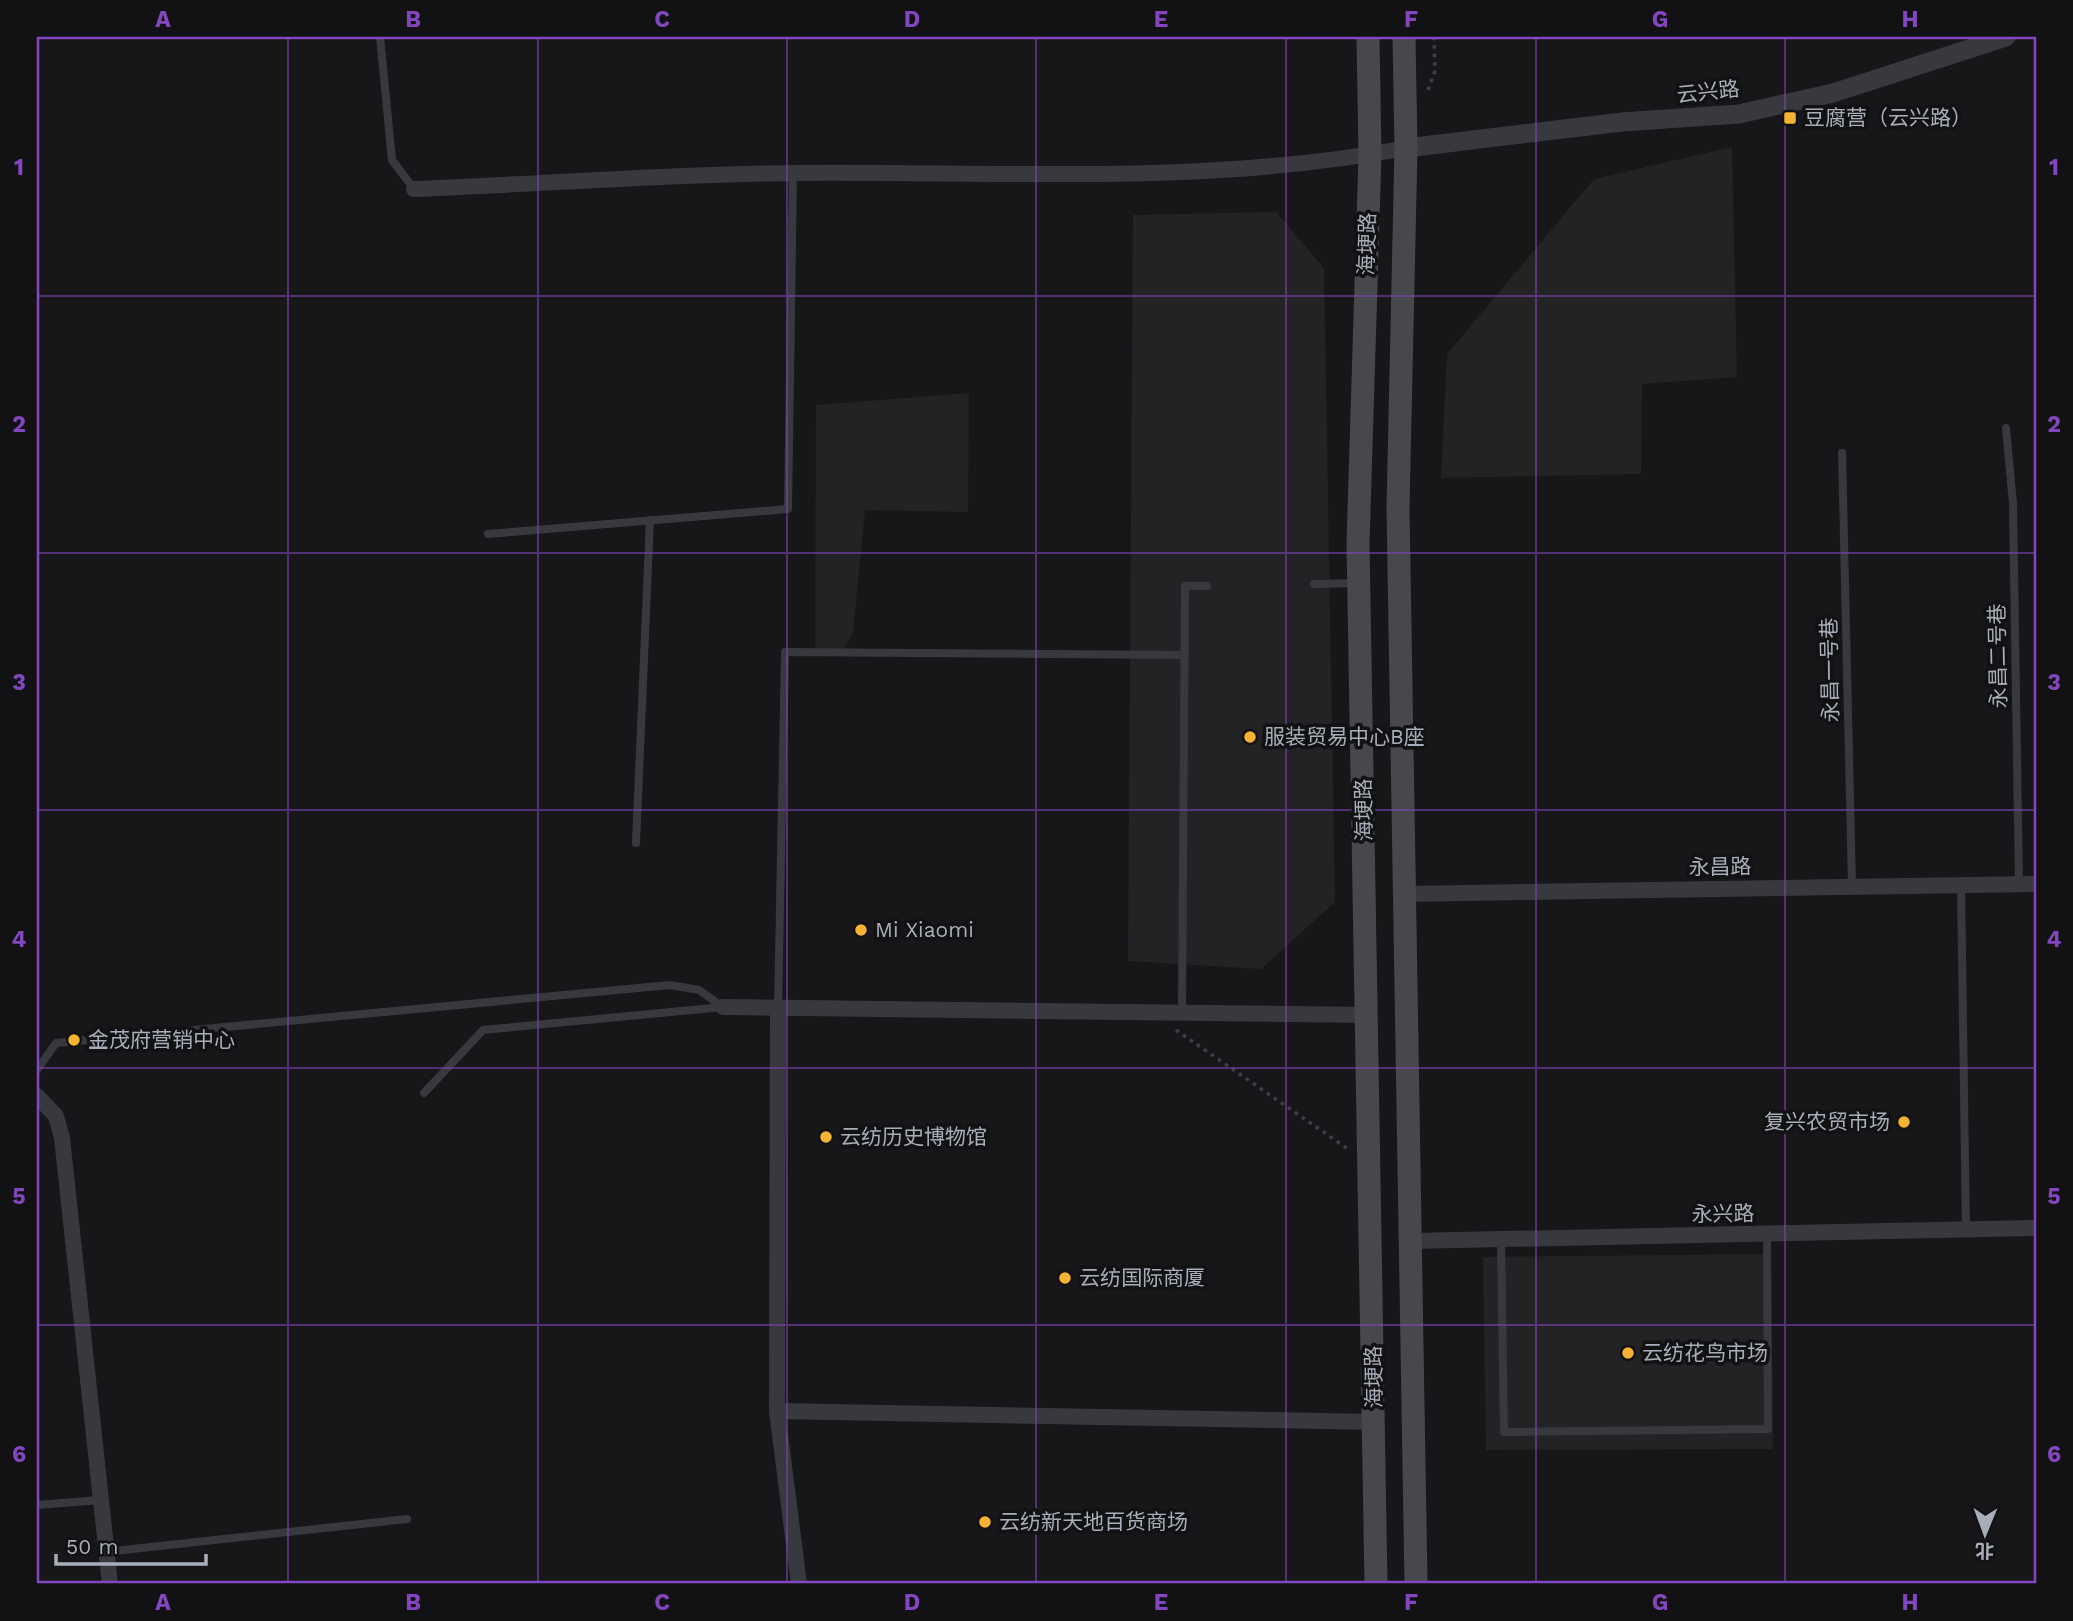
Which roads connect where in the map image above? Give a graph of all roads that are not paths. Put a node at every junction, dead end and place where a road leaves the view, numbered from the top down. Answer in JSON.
{"nodes":[{"id":1,"x":380,"y":37,"type":"edge"},
{"id":2,"x":1368,"y":37,"type":"edge"},
{"id":3,"x":1404,"y":37,"type":"edge"},
{"id":4,"x":2006,"y":37,"type":"edge"},
{"id":5,"x":1406,"y":148,"type":"junction"},
{"id":6,"x":1370,"y":155,"type":"junction"},
{"id":7,"x":793,"y":173,"type":"junction"},
{"id":8,"x":414,"y":190,"type":"joint"},
{"id":9,"x":2006,"y":428,"type":"dead end"},
{"id":10,"x":1842,"y":453,"type":"dead end"},
{"id":11,"x":650,"y":520,"type":"junction"},
{"id":12,"x":488,"y":534,"type":"dead end"},
{"id":13,"x":1359,"y":583,"type":"junction"},
{"id":14,"x":1314,"y":584,"type":"dead end"},
{"id":15,"x":1207,"y":586,"type":"dead end"},
{"id":16,"x":1185,"y":655,"type":"junction"},
{"id":17,"x":636,"y":843,"type":"dead end"},
{"id":18,"x":2019,"y":884,"type":"junction"},
{"id":19,"x":2036,"y":884,"type":"edge"},
{"id":20,"x":1961,"y":885,"type":"junction"},
{"id":21,"x":1852,"y":886,"type":"junction"},
{"id":22,"x":1405,"y":894,"type":"junction"},
{"id":23,"x":723,"y":1007,"type":"junction"},
{"id":24,"x":778,"y":1008,"type":"junction"},
{"id":25,"x":1182,"y":1014,"type":"junction"},
{"id":26,"x":1367,"y":1015,"type":"junction"},
{"id":27,"x":37,"y":1070,"type":"edge"},
{"id":28,"x":424,"y":1093,"type":"dead end"},
{"id":29,"x":37,"y":1096,"type":"edge"},
{"id":30,"x":2036,"y":1228,"type":"edge"},
{"id":31,"x":1966,"y":1230,"type":"junction"},
{"id":32,"x":1767,"y":1234,"type":"junction"},
{"id":33,"x":1501,"y":1240,"type":"junction"},
{"id":34,"x":1410,"y":1241,"type":"junction"},
{"id":35,"x":777,"y":1411,"type":"junction"},
{"id":36,"x":1374,"y":1422,"type":"junction"},
{"id":37,"x":100,"y":1500,"type":"junction"},
{"id":38,"x":37,"y":1505,"type":"edge"},
{"id":39,"x":407,"y":1518,"type":"dead end"},
{"id":40,"x":106,"y":1552,"type":"junction"},
{"id":41,"x":110,"y":1584,"type":"edge"},
{"id":42,"x":799,"y":1584,"type":"edge"},
{"id":43,"x":1376,"y":1584,"type":"edge"},
{"id":44,"x":1416,"y":1584,"type":"edge"}],
"edges":[{"from":1,"to":8,"type":"lane"},
{"from":2,"to":6,"type":"main road","name":"海埂路"},
{"from":3,"to":5,"type":"main road","name":"海埂路"},
{"from":4,"to":5,"type":"street","name":"云兴路"},
{"from":5,"to":6,"type":"street"},
{"from":5,"to":22,"type":"main road","name":"海埂路"},
{"from":6,"to":7,"type":"street"},
{"from":6,"to":13,"type":"main road","name":"海埂路"},
{"from":7,"to":8,"type":"street"},
{"from":7,"to":11,"type":"lane"},
{"from":9,"to":18,"type":"lane","name":"永昌二号巷"},
{"from":10,"to":21,"type":"lane","name":"永昌一号巷"},
{"from":11,"to":12,"type":"lane"},
{"from":11,"to":17,"type":"lane"},
{"from":13,"to":14,"type":"lane"},
{"from":13,"to":26,"type":"main road","name":"海埂路"},
{"from":15,"to":16,"type":"lane"},
{"from":16,"to":24,"type":"lane"},
{"from":16,"to":25,"type":"lane"},
{"from":18,"to":19,"type":"street","name":"永昌路"},
{"from":18,"to":20,"type":"street","name":"永昌路"},
{"from":20,"to":21,"type":"street","name":"永昌路"},
{"from":20,"to":31,"type":"lane"},
{"from":21,"to":22,"type":"street","name":"永昌路"},
{"from":22,"to":34,"type":"main road","name":"海埂路"},
{"from":23,"to":24,"type":"street"},
{"from":23,"to":27,"type":"lane"},
{"from":23,"to":28,"type":"lane"},
{"from":24,"to":25,"type":"street"},
{"from":24,"to":35,"type":"street"},
{"from":25,"to":26,"type":"street"},
{"from":26,"to":36,"type":"main road","name":"海埂路"},
{"from":29,"to":37,"type":"street"},
{"from":30,"to":31,"type":"street","name":"永兴路"},
{"from":31,"to":32,"type":"street","name":"永兴路"},
{"from":32,"to":33,"type":"street","name":"永兴路"},
{"from":32,"to":33,"type":"lane"},
{"from":33,"to":34,"type":"street","name":"永兴路"},
{"from":34,"to":44,"type":"main road","name":"海埂路"},
{"from":35,"to":36,"type":"street"},
{"from":35,"to":42,"type":"street"},
{"from":36,"to":43,"type":"main road","name":"海埂路"},
{"from":37,"to":38,"type":"lane"},
{"from":37,"to":40,"type":"street"},
{"from":39,"to":40,"type":"lane"},
{"from":40,"to":41,"type":"street"}]}
